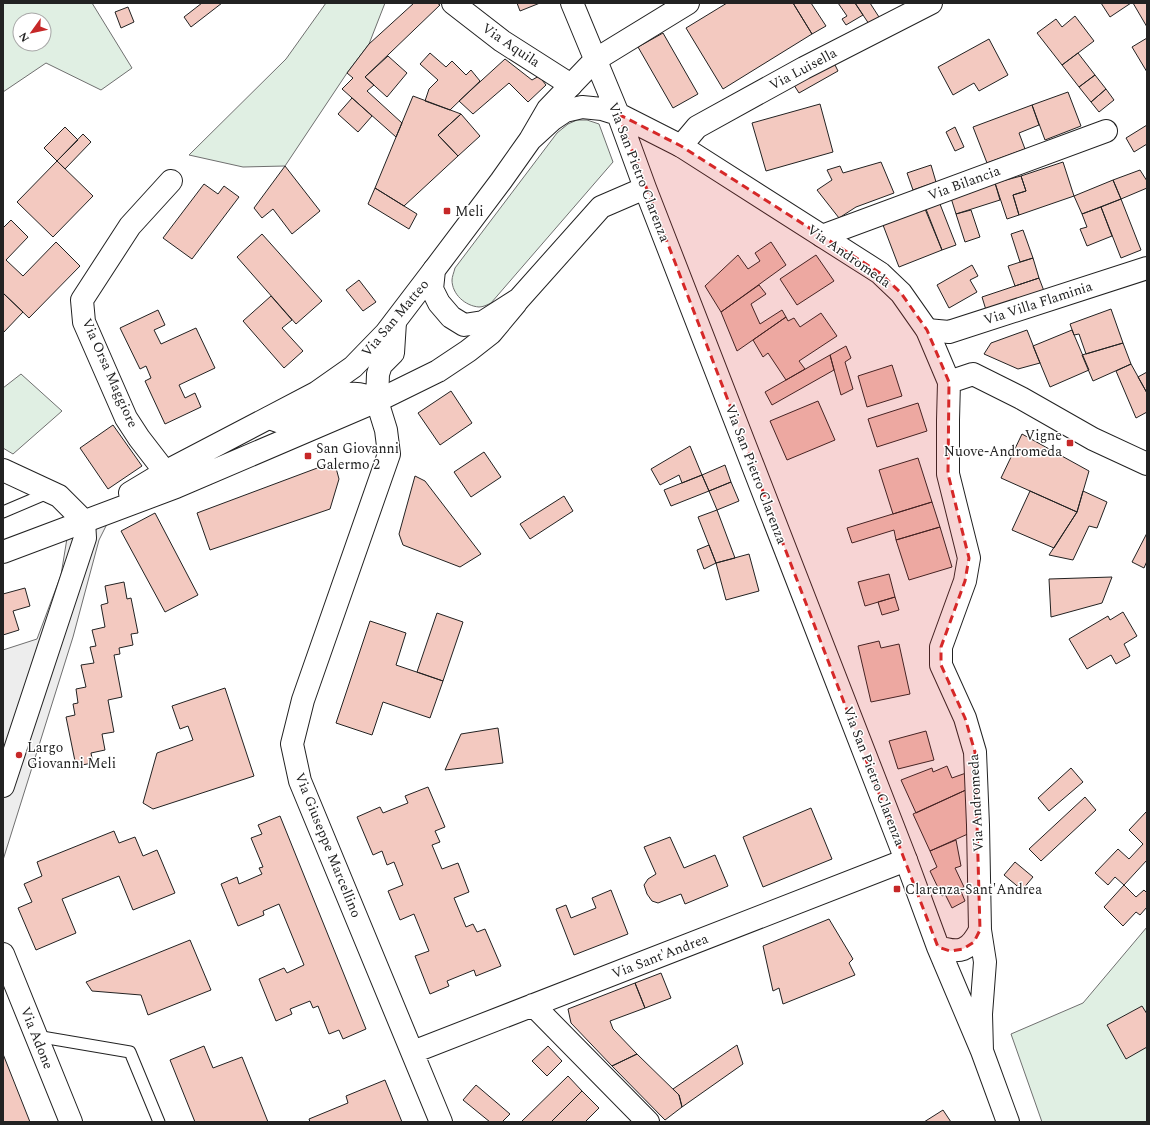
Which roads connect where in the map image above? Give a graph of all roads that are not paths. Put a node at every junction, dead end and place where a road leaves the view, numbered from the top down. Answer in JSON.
{"nodes":[{"id":1,"x":453,"y":3,"type":"edge"},
{"id":2,"x":572,"y":3,"type":"edge"},
{"id":3,"x":688,"y":3,"type":"edge"},
{"id":4,"x":931,"y":3,"type":"edge"},
{"id":5,"x":595,"y":60,"type":"junction"},
{"id":6,"x":571,"y":85,"type":"junction"},
{"id":7,"x":618,"y":114,"type":"junction"},
{"id":8,"x":1106,"y":131,"type":"dead end"},
{"id":9,"x":530,"y":140,"type":"junction"},
{"id":10,"x":681,"y":146,"type":"junction"},
{"id":11,"x":171,"y":181,"type":"dead end"},
{"id":12,"x":645,"y":188,"type":"junction"},
{"id":13,"x":822,"y":236,"type":"junction"},
{"id":14,"x":1147,"y":268,"type":"edge"},
{"id":15,"x":434,"y":270,"type":"junction"},
{"id":16,"x":519,"y":299,"type":"junction"},
{"id":17,"x":395,"y":322,"type":"junction"},
{"id":18,"x":928,"y":330,"type":"junction"},
{"id":19,"x":949,"y":382,"type":"junction"},
{"id":20,"x":377,"y":401,"type":"junction"},
{"id":21,"x":269,"y":418,"type":"junction"},
{"id":22,"x":1147,"y":464,"type":"edge"},
{"id":23,"x":3,"y":470,"type":"edge"},
{"id":24,"x":171,"y":479,"type":"junction"},
{"id":25,"x":51,"y":492,"type":"junction"},
{"id":26,"x":3,"y":512,"type":"edge"},
{"id":27,"x":84,"y":521,"type":"junction"},
{"id":28,"x":3,"y":552,"type":"edge"},
{"id":29,"x":3,"y":786,"type":"edge"},
{"id":30,"x":906,"y":860,"type":"junction"},
{"id":31,"x":980,"y":930,"type":"junction"},
{"id":32,"x":938,"y":947,"type":"junction"},
{"id":33,"x":3,"y":954,"type":"edge"},
{"id":34,"x":533,"y":1005,"type":"junction"},
{"id":35,"x":36,"y":1036,"type":"junction"},
{"id":36,"x":982,"y":1051,"type":"junction"},
{"id":37,"x":413,"y":1052,"type":"junction"},
{"id":38,"x":71,"y":1122,"type":"edge"},
{"id":39,"x":159,"y":1122,"type":"edge"},
{"id":40,"x":441,"y":1122,"type":"edge"},
{"id":41,"x":648,"y":1122,"type":"edge"},
{"id":42,"x":1008,"y":1122,"type":"edge"}],
"edges":[{"from":1,"to":6,"type":"street","name":"Via Aquila"},
{"from":2,"to":5,"type":"street","name":"Via San Pietro Clarenza"},
{"from":3,"to":5,"type":"street","name":"Via San Matteo"},
{"from":4,"to":10,"type":"street","name":"Via Luisella"},
{"from":5,"to":6,"type":"street","name":"Via San Matteo"},
{"from":5,"to":7,"type":"street","name":"Via San Pietro Clarenza"},
{"from":6,"to":9,"type":"street","name":"Via San Matteo"},
{"from":7,"to":9,"type":"street","name":"Via Andromeda"},
{"from":7,"to":10,"type":"street","name":"Via Andromeda"},
{"from":7,"to":12,"type":"street","name":"Via San Pietro Clarenza"},
{"from":8,"to":13,"type":"street","name":"Via Bilancia"},
{"from":9,"to":15,"type":"street","name":"Via San Matteo"},
{"from":10,"to":13,"type":"street","name":"Via Andromeda"},
{"from":11,"to":24,"type":"street","name":"Via Orsa Maggiore"},
{"from":12,"to":16,"type":"street","name":"Via San Matteo"},
{"from":12,"to":30,"type":"street","name":"Via San Pietro Clarenza"},
{"from":13,"to":18,"type":"street","name":"Via Andromeda"},
{"from":14,"to":18,"type":"street","name":"Via Villa Flaminia"},
{"from":15,"to":16,"type":"street"},
{"from":15,"to":17,"type":"street","name":"Via San Matteo"},
{"from":16,"to":20,"type":"street","name":"Via San Matteo"},
{"from":17,"to":20,"type":"street","name":"Via Giuseppe Marcellino"},
{"from":17,"to":21,"type":"street","name":"Via San Matteo"},
{"from":18,"to":19,"type":"street","name":"Via Andromeda"},
{"from":19,"to":22,"type":"street"},
{"from":19,"to":31,"type":"street","name":"Via Andromeda"},
{"from":20,"to":21,"type":"street"},
{"from":20,"to":24,"type":"street","name":"Via San Matteo"},
{"from":20,"to":37,"type":"street","name":"Via Giuseppe Marcellino"},
{"from":21,"to":24,"type":"street","name":"Via San Matteo"},
{"from":23,"to":25,"type":"street"},
{"from":24,"to":27,"type":"street","name":"Via San Matteo"},
{"from":25,"to":26,"type":"lane"},
{"from":25,"to":27,"type":"street"},
{"from":27,"to":28,"type":"street","name":"Via San Matteo"},
{"from":27,"to":29,"type":"street"},
{"from":30,"to":32,"type":"street","name":"Via San Pietro Clarenza"},
{"from":30,"to":34,"type":"street","name":"Via Sant'Andrea"},
{"from":31,"to":32,"type":"street"},
{"from":31,"to":36,"type":"street","name":"Via Andromeda"},
{"from":32,"to":36,"type":"street","name":"Via San Pietro Clarenza"},
{"from":33,"to":35,"type":"street","name":"Via Adone"},
{"from":34,"to":37,"type":"street","name":"Via Sant'Andrea"},
{"from":34,"to":41,"type":"street"},
{"from":35,"to":38,"type":"street","name":"Via Adone"},
{"from":35,"to":39,"type":"lane"},
{"from":36,"to":42,"type":"street"},
{"from":37,"to":40,"type":"street","name":"Via Giuseppe Marcellino"}]}
